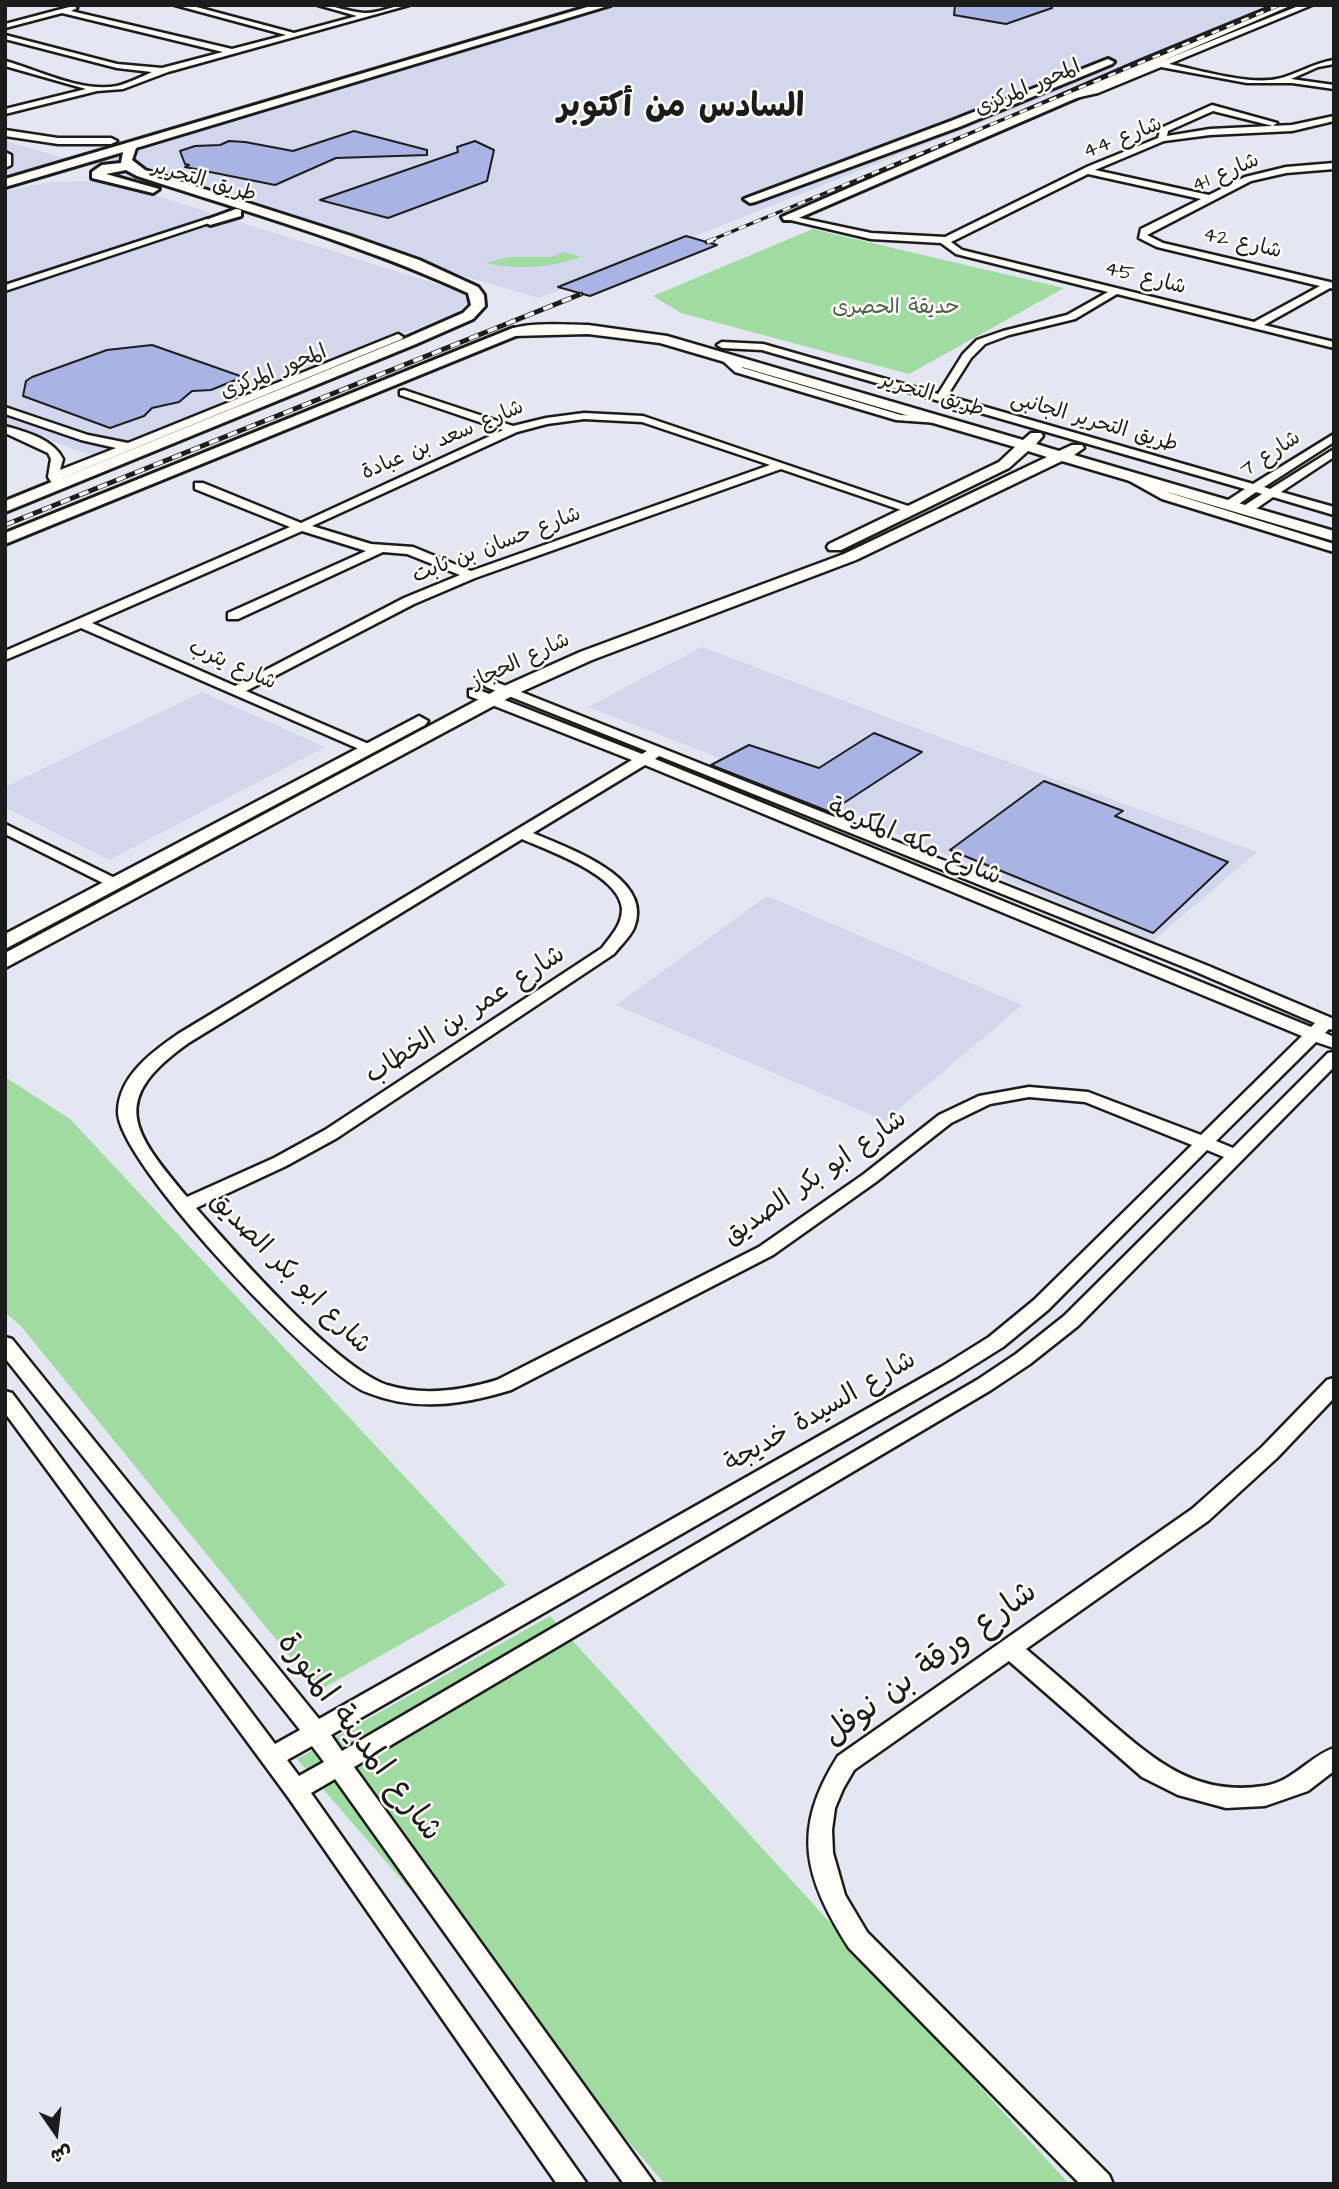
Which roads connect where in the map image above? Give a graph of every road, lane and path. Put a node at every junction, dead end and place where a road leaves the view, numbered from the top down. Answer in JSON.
{"nodes":[{"id":1,"x":84,"y":5,"type":"edge"},
{"id":2,"x":179,"y":5,"type":"edge"},
{"id":3,"x":323,"y":5,"type":"edge"},
{"id":4,"x":405,"y":5,"type":"edge"},
{"id":5,"x":1287,"y":5,"type":"edge"},
{"id":6,"x":1308,"y":5,"type":"edge"},
{"id":7,"x":602,"y":6,"type":"edge"},
{"id":8,"x":63,"y":11,"type":"junction"},
{"id":9,"x":541,"y":12,"type":"dead end"},
{"id":10,"x":368,"y":16,"type":"junction"},
{"id":11,"x":5,"y":26,"type":"edge"},
{"id":12,"x":482,"y":29,"type":"dead end"},
{"id":13,"x":528,"y":30,"type":"junction"},
{"id":14,"x":1222,"y":32,"type":"junction"},
{"id":15,"x":293,"y":34,"type":"junction"},
{"id":16,"x":1236,"y":34,"type":"junction"},
{"id":17,"x":5,"y":37,"type":"edge"},
{"id":18,"x":448,"y":39,"type":"dead end"},
{"id":19,"x":231,"y":52,"type":"junction"},
{"id":20,"x":1116,"y":59,"type":"dead end"},
{"id":21,"x":1334,"y":62,"type":"edge"},
{"id":22,"x":5,"y":63,"type":"edge"},
{"id":23,"x":1321,"y":64,"type":"junction"},
{"id":24,"x":1163,"y":65,"type":"junction"},
{"id":25,"x":165,"y":70,"type":"junction"},
{"id":26,"x":1334,"y":76,"type":"edge"},
{"id":27,"x":1280,"y":81,"type":"junction"},
{"id":28,"x":1334,"y":87,"type":"edge"},
{"id":29,"x":96,"y":89,"type":"junction"},
{"id":30,"x":1062,"y":99,"type":"junction"},
{"id":31,"x":5,"y":112,"type":"edge"},
{"id":32,"x":1334,"y":118,"type":"edge"},
{"id":33,"x":1268,"y":122,"type":"junction"},
{"id":34,"x":1174,"y":124,"type":"junction"},
{"id":35,"x":1292,"y":128,"type":"junction"},
{"id":36,"x":1334,"y":129,"type":"edge"},
{"id":37,"x":5,"y":133,"type":"edge"},
{"id":38,"x":1162,"y":139,"type":"junction"},
{"id":39,"x":111,"y":141,"type":"junction"},
{"id":40,"x":131,"y":146,"type":"junction"},
{"id":41,"x":885,"y":149,"type":"junction"},
{"id":42,"x":5,"y":155,"type":"edge"},
{"id":43,"x":925,"y":158,"type":"junction"},
{"id":44,"x":5,"y":165,"type":"edge"},
{"id":45,"x":839,"y":166,"type":"junction"},
{"id":46,"x":1334,"y":166,"type":"edge"},
{"id":47,"x":130,"y":167,"type":"junction"},
{"id":48,"x":5,"y":171,"type":"edge"},
{"id":49,"x":1088,"y":171,"type":"junction"},
{"id":50,"x":883,"y":176,"type":"junction"},
{"id":51,"x":5,"y":183,"type":"edge"},
{"id":52,"x":1210,"y":198,"type":"junction"},
{"id":53,"x":750,"y":200,"type":"dead end"},
{"id":54,"x":236,"y":213,"type":"junction"},
{"id":55,"x":789,"y":218,"type":"joint"},
{"id":56,"x":210,"y":221,"type":"joint"},
{"id":57,"x":299,"y":223,"type":"junction"},
{"id":58,"x":1142,"y":237,"type":"joint"},
{"id":59,"x":947,"y":243,"type":"junction"},
{"id":60,"x":414,"y":263,"type":"joint"},
{"id":61,"x":1331,"y":285,"type":"edge"},
{"id":62,"x":5,"y":288,"type":"edge"},
{"id":63,"x":1115,"y":291,"type":"junction"},
{"id":64,"x":629,"y":318,"type":"joint"},
{"id":65,"x":1254,"y":326,"type":"junction"},
{"id":66,"x":600,"y":330,"type":"junction"},
{"id":67,"x":513,"y":332,"type":"joint"},
{"id":68,"x":397,"y":342,"type":"junction"},
{"id":69,"x":1334,"y":345,"type":"edge"},
{"id":70,"x":726,"y":351,"type":"junction"},
{"id":71,"x":442,"y":360,"type":"junction"},
{"id":72,"x":404,"y":393,"type":"dead end"},
{"id":73,"x":941,"y":397,"type":"junction"},
{"id":74,"x":5,"y":410,"type":"edge"},
{"id":75,"x":5,"y":429,"type":"edge"},
{"id":76,"x":513,"y":430,"type":"junction"},
{"id":77,"x":1334,"y":437,"type":"edge"},
{"id":78,"x":1031,"y":441,"type":"junction"},
{"id":79,"x":129,"y":446,"type":"junction"},
{"id":80,"x":1334,"y":452,"type":"edge"},
{"id":81,"x":1070,"y":453,"type":"junction"},
{"id":82,"x":782,"y":465,"type":"junction"},
{"id":83,"x":1130,"y":477,"type":"junction"},
{"id":84,"x":57,"y":481,"type":"junction"},
{"id":85,"x":199,"y":486,"type":"dead end"},
{"id":86,"x":1255,"y":498,"type":"junction"},
{"id":87,"x":5,"y":506,"type":"edge"},
{"id":88,"x":914,"y":510,"type":"junction"},
{"id":89,"x":1334,"y":511,"type":"edge"},
{"id":90,"x":1334,"y":523,"type":"edge"},
{"id":91,"x":301,"y":527,"type":"junction"},
{"id":92,"x":1334,"y":536,"type":"edge"},
{"id":93,"x":5,"y":539,"type":"edge"},
{"id":94,"x":382,"y":548,"type":"junction"},
{"id":95,"x":1334,"y":548,"type":"edge"},
{"id":96,"x":471,"y":575,"type":"junction"},
{"id":97,"x":233,"y":616,"type":"dead end"},
{"id":98,"x":81,"y":623,"type":"junction"},
{"id":99,"x":6,"y":655,"type":"edge"},
{"id":100,"x":237,"y":690,"type":"junction"},
{"id":101,"x":491,"y":692,"type":"junction"},
{"id":102,"x":366,"y":748,"type":"junction"},
{"id":103,"x":652,"y":755,"type":"junction"},
{"id":104,"x":5,"y":828,"type":"edge"},
{"id":105,"x":523,"y":834,"type":"junction"},
{"id":106,"x":116,"y":884,"type":"junction"},
{"id":107,"x":5,"y":943,"type":"edge"},
{"id":108,"x":5,"y":962,"type":"edge"},
{"id":109,"x":1324,"y":1028,"type":"edge"},
{"id":110,"x":1334,"y":1043,"type":"edge"},
{"id":111,"x":1334,"y":1057,"type":"edge"},
{"id":112,"x":1205,"y":1143,"type":"junction"},
{"id":113,"x":1235,"y":1154,"type":"junction"},
{"id":114,"x":184,"y":1206,"type":"junction"},
{"id":115,"x":5,"y":1345,"type":"edge"},
{"id":116,"x":1334,"y":1385,"type":"edge"},
{"id":117,"x":5,"y":1398,"type":"edge"},
{"id":118,"x":1009,"y":1647,"type":"junction"},
{"id":119,"x":316,"y":1733,"type":"junction"},
{"id":120,"x":272,"y":1758,"type":"junction"},
{"id":121,"x":1334,"y":1758,"type":"edge"},
{"id":122,"x":340,"y":1764,"type":"junction"},
{"id":123,"x":296,"y":1790,"type":"junction"},
{"id":124,"x":573,"y":2184,"type":"edge"},
{"id":125,"x":641,"y":2184,"type":"edge"},
{"id":126,"x":1099,"y":2184,"type":"edge"}],
"edges":[{"from":1,"to":8,"type":"street"},
{"from":2,"to":15,"type":"street"},
{"from":3,"to":10,"type":"street"},
{"from":4,"to":10,"type":"street"},
{"from":5,"to":14,"type":"main road","name":"المحور المركزى"},
{"from":6,"to":16,"type":"street"},
{"from":7,"to":9,"type":"main road"},
{"from":7,"to":13,"type":"main road"},
{"from":8,"to":11,"type":"street"},
{"from":8,"to":19,"type":"street"},
{"from":10,"to":15,"type":"street"},
{"from":12,"to":13,"type":"main road"},
{"from":13,"to":40,"type":"main road"},
{"from":14,"to":16,"type":"main road"},
{"from":14,"to":30,"type":"main road","name":"المحور المركزى"},
{"from":15,"to":19,"type":"street"},
{"from":16,"to":24,"type":"street"},
{"from":17,"to":25,"type":"street"},
{"from":18,"to":39,"type":"main road"},
{"from":19,"to":25,"type":"street"},
{"from":20,"to":41,"type":"main road","name":"المحور المركزى"},
{"from":21,"to":23,"type":"street"},
{"from":22,"to":29,"type":"street"},
{"from":23,"to":26,"type":"street"},
{"from":23,"to":27,"type":"street"},
{"from":24,"to":27,"type":"street"},
{"from":24,"to":30,"type":"street"},
{"from":25,"to":29,"type":"street"},
{"from":27,"to":28,"type":"street"},
{"from":29,"to":31,"type":"street"},
{"from":30,"to":43,"type":"main road","name":"المحور المركزى"},
{"from":32,"to":35,"type":"street","name":"شارع 44"},
{"from":33,"to":34,"type":"street"},
{"from":33,"to":34,"type":"street"},
{"from":33,"to":35,"type":"street"},
{"from":34,"to":38,"type":"street"},
{"from":35,"to":36,"type":"street"},
{"from":35,"to":38,"type":"street","name":"شارع 44"},
{"from":37,"to":39,"type":"street"},
{"from":38,"to":49,"type":"street","name":"شارع 44"},
{"from":39,"to":48,"type":"main road"},
{"from":40,"to":47,"type":"main road","name":"طريق التحرير"},
{"from":40,"to":51,"type":"main road"},
{"from":41,"to":43,"type":"main road"},
{"from":41,"to":45,"type":"main road","name":"المحور المركزى"},
{"from":42,"to":44,"type":"street"},
{"from":43,"to":50,"type":"main road","name":"المحور المركزى"},
{"from":45,"to":50,"type":"main road"},
{"from":45,"to":53,"type":"main road","name":"المحور المركزى"},
{"from":46,"to":52,"type":"street","name":"شارع 41"},
{"from":47,"to":54,"type":"main road","name":"طريق التحرير"},
{"from":47,"to":57,"type":"main road","name":"طريق التحرير"},
{"from":49,"to":52,"type":"street"},
{"from":49,"to":59,"type":"street","name":"شارع 44"},
{"from":50,"to":55,"type":"main road","name":"المحور المركزى"},
{"from":52,"to":58,"type":"street","name":"شارع 41"},
{"from":54,"to":56,"type":"main road"},
{"from":54,"to":57,"type":"main road","name":"طريق التحرير"},
{"from":55,"to":59,"type":"street"},
{"from":56,"to":62,"type":"street"},
{"from":57,"to":60,"type":"main road","name":"طريق التحرير"},
{"from":58,"to":61,"type":"street","name":"شارع 42"},
{"from":59,"to":63,"type":"street","name":"شارع 45"},
{"from":60,"to":68,"type":"main road","name":"المحور المركزى"},
{"from":61,"to":65,"type":"street"},
{"from":63,"to":65,"type":"street","name":"شارع 45"},
{"from":63,"to":73,"type":"street"},
{"from":64,"to":66,"type":"street"},
{"from":64,"to":70,"type":"street","name":"طريق التحرير"},
{"from":65,"to":69,"type":"street","name":"شارع 45"},
{"from":66,"to":67,"type":"street","name":"طريق التحرير"},
{"from":66,"to":70,"type":"street","name":"طريق التحرير"},
{"from":67,"to":71,"type":"main road","name":"المحور المركزى"},
{"from":68,"to":71,"type":"main road"},
{"from":68,"to":79,"type":"street"},
{"from":68,"to":84,"type":"main road","name":"المحور المركزى"},
{"from":70,"to":73,"type":"street","name":"طريق التحرير الجانبى"},
{"from":70,"to":78,"type":"street","name":"طريق التحرير"},
{"from":70,"to":78,"type":"street","name":"طريق التحرير"},
{"from":71,"to":93,"type":"main road","name":"المحور المركزى"},
{"from":72,"to":76,"type":"street"},
{"from":73,"to":86,"type":"street","name":"طريق التحرير الجانبى"},
{"from":74,"to":79,"type":"street"},
{"from":75,"to":84,"type":"street"},
{"from":76,"to":82,"type":"street","name":"شارع سعد بن عبادة"},
{"from":76,"to":91,"type":"street","name":"شارع سعد بن عبادة"},
{"from":77,"to":86,"type":"street","name":"شارع 7"},
{"from":78,"to":81,"type":"street","name":"طريق التحرير"},
{"from":78,"to":88,"type":"street","name":"شارع الحجاز"},
{"from":79,"to":84,"type":"street"},
{"from":80,"to":86,"type":"street","name":"شارع 7"},
{"from":81,"to":83,"type":"street","name":"طريق التحرير"},
{"from":81,"to":86,"type":"street","name":"طريق التحرير"},
{"from":81,"to":101,"type":"street","name":"شارع الحجاز"},
{"from":82,"to":88,"type":"street","name":"شارع سعد بن عبادة"},
{"from":82,"to":96,"type":"street","name":"شارع حسان بن ثابت"},
{"from":83,"to":86,"type":"street","name":"طريق التحرير"},
{"from":83,"to":95,"type":"street","name":"طريق التحرير الجانبى"},
{"from":84,"to":87,"type":"main road","name":"المحور المركزى"},
{"from":85,"to":91,"type":"street"},
{"from":86,"to":89,"type":"street","name":"طريق التحرير الجانبى"},
{"from":86,"to":90,"type":"street","name":"طريق التحرير"},
{"from":86,"to":92,"type":"street","name":"طريق التحرير"},
{"from":88,"to":101,"type":"street","name":"شارع الحجاز"},
{"from":91,"to":94,"type":"street"},
{"from":91,"to":98,"type":"street","name":"شارع سعد بن عبادة"},
{"from":94,"to":96,"type":"street"},
{"from":94,"to":97,"type":"street"},
{"from":96,"to":100,"type":"street","name":"شارع حسان بن ثابت"},
{"from":98,"to":99,"type":"street","name":"شارع سعد بن عبادة"},
{"from":98,"to":100,"type":"street","name":"شارع يثرب"},
{"from":100,"to":102,"type":"street","name":"شارع يثرب"},
{"from":101,"to":102,"type":"street","name":"شارع الحجاز"},
{"from":101,"to":103,"type":"street","name":"شارع مكه المكرمة"},
{"from":101,"to":108,"type":"street","name":"شارع الحجاز"},
{"from":102,"to":106,"type":"street","name":"شارع الحجاز"},
{"from":103,"to":105,"type":"street","name":"شارع ابو بكر الصديق"},
{"from":103,"to":109,"type":"street","name":"شارع مكه المكرمة"},
{"from":104,"to":106,"type":"street"},
{"from":105,"to":114,"type":"street","name":"شارع ابو بكر الصديق"},
{"from":105,"to":114,"type":"street","name":"شارع عمر بن الخطاب"},
{"from":106,"to":107,"type":"street","name":"شارع الحجاز"},
{"from":109,"to":110,"type":"street","name":"شارع مكه المكرمة"},
{"from":109,"to":112,"type":"street","name":"شارع السيدة خديجة"},
{"from":111,"to":113,"type":"street"},
{"from":112,"to":113,"type":"street","name":"شارع ابو بكر الصديق"},
{"from":112,"to":114,"type":"street","name":"شارع ابو بكر الصديق"},
{"from":112,"to":119,"type":"street","name":"شارع السيدة خديجة"},
{"from":113,"to":122,"type":"street"},
{"from":115,"to":119,"type":"street","name":"شارع المدينة المنورة"},
{"from":116,"to":118,"type":"street","name":"شارع ورقة بن نوفل"},
{"from":117,"to":120,"type":"street"},
{"from":118,"to":121,"type":"street"},
{"from":118,"to":126,"type":"street","name":"شارع ورقة بن نوفل"},
{"from":119,"to":120,"type":"street","name":"شارع السيدة خديجة"},
{"from":119,"to":122,"type":"street","name":"شارع المدينة المنورة"},
{"from":120,"to":123,"type":"street"},
{"from":122,"to":123,"type":"street"},
{"from":122,"to":125,"type":"street","name":"شارع المدينة المنورة"},
{"from":123,"to":124,"type":"street"}]}
